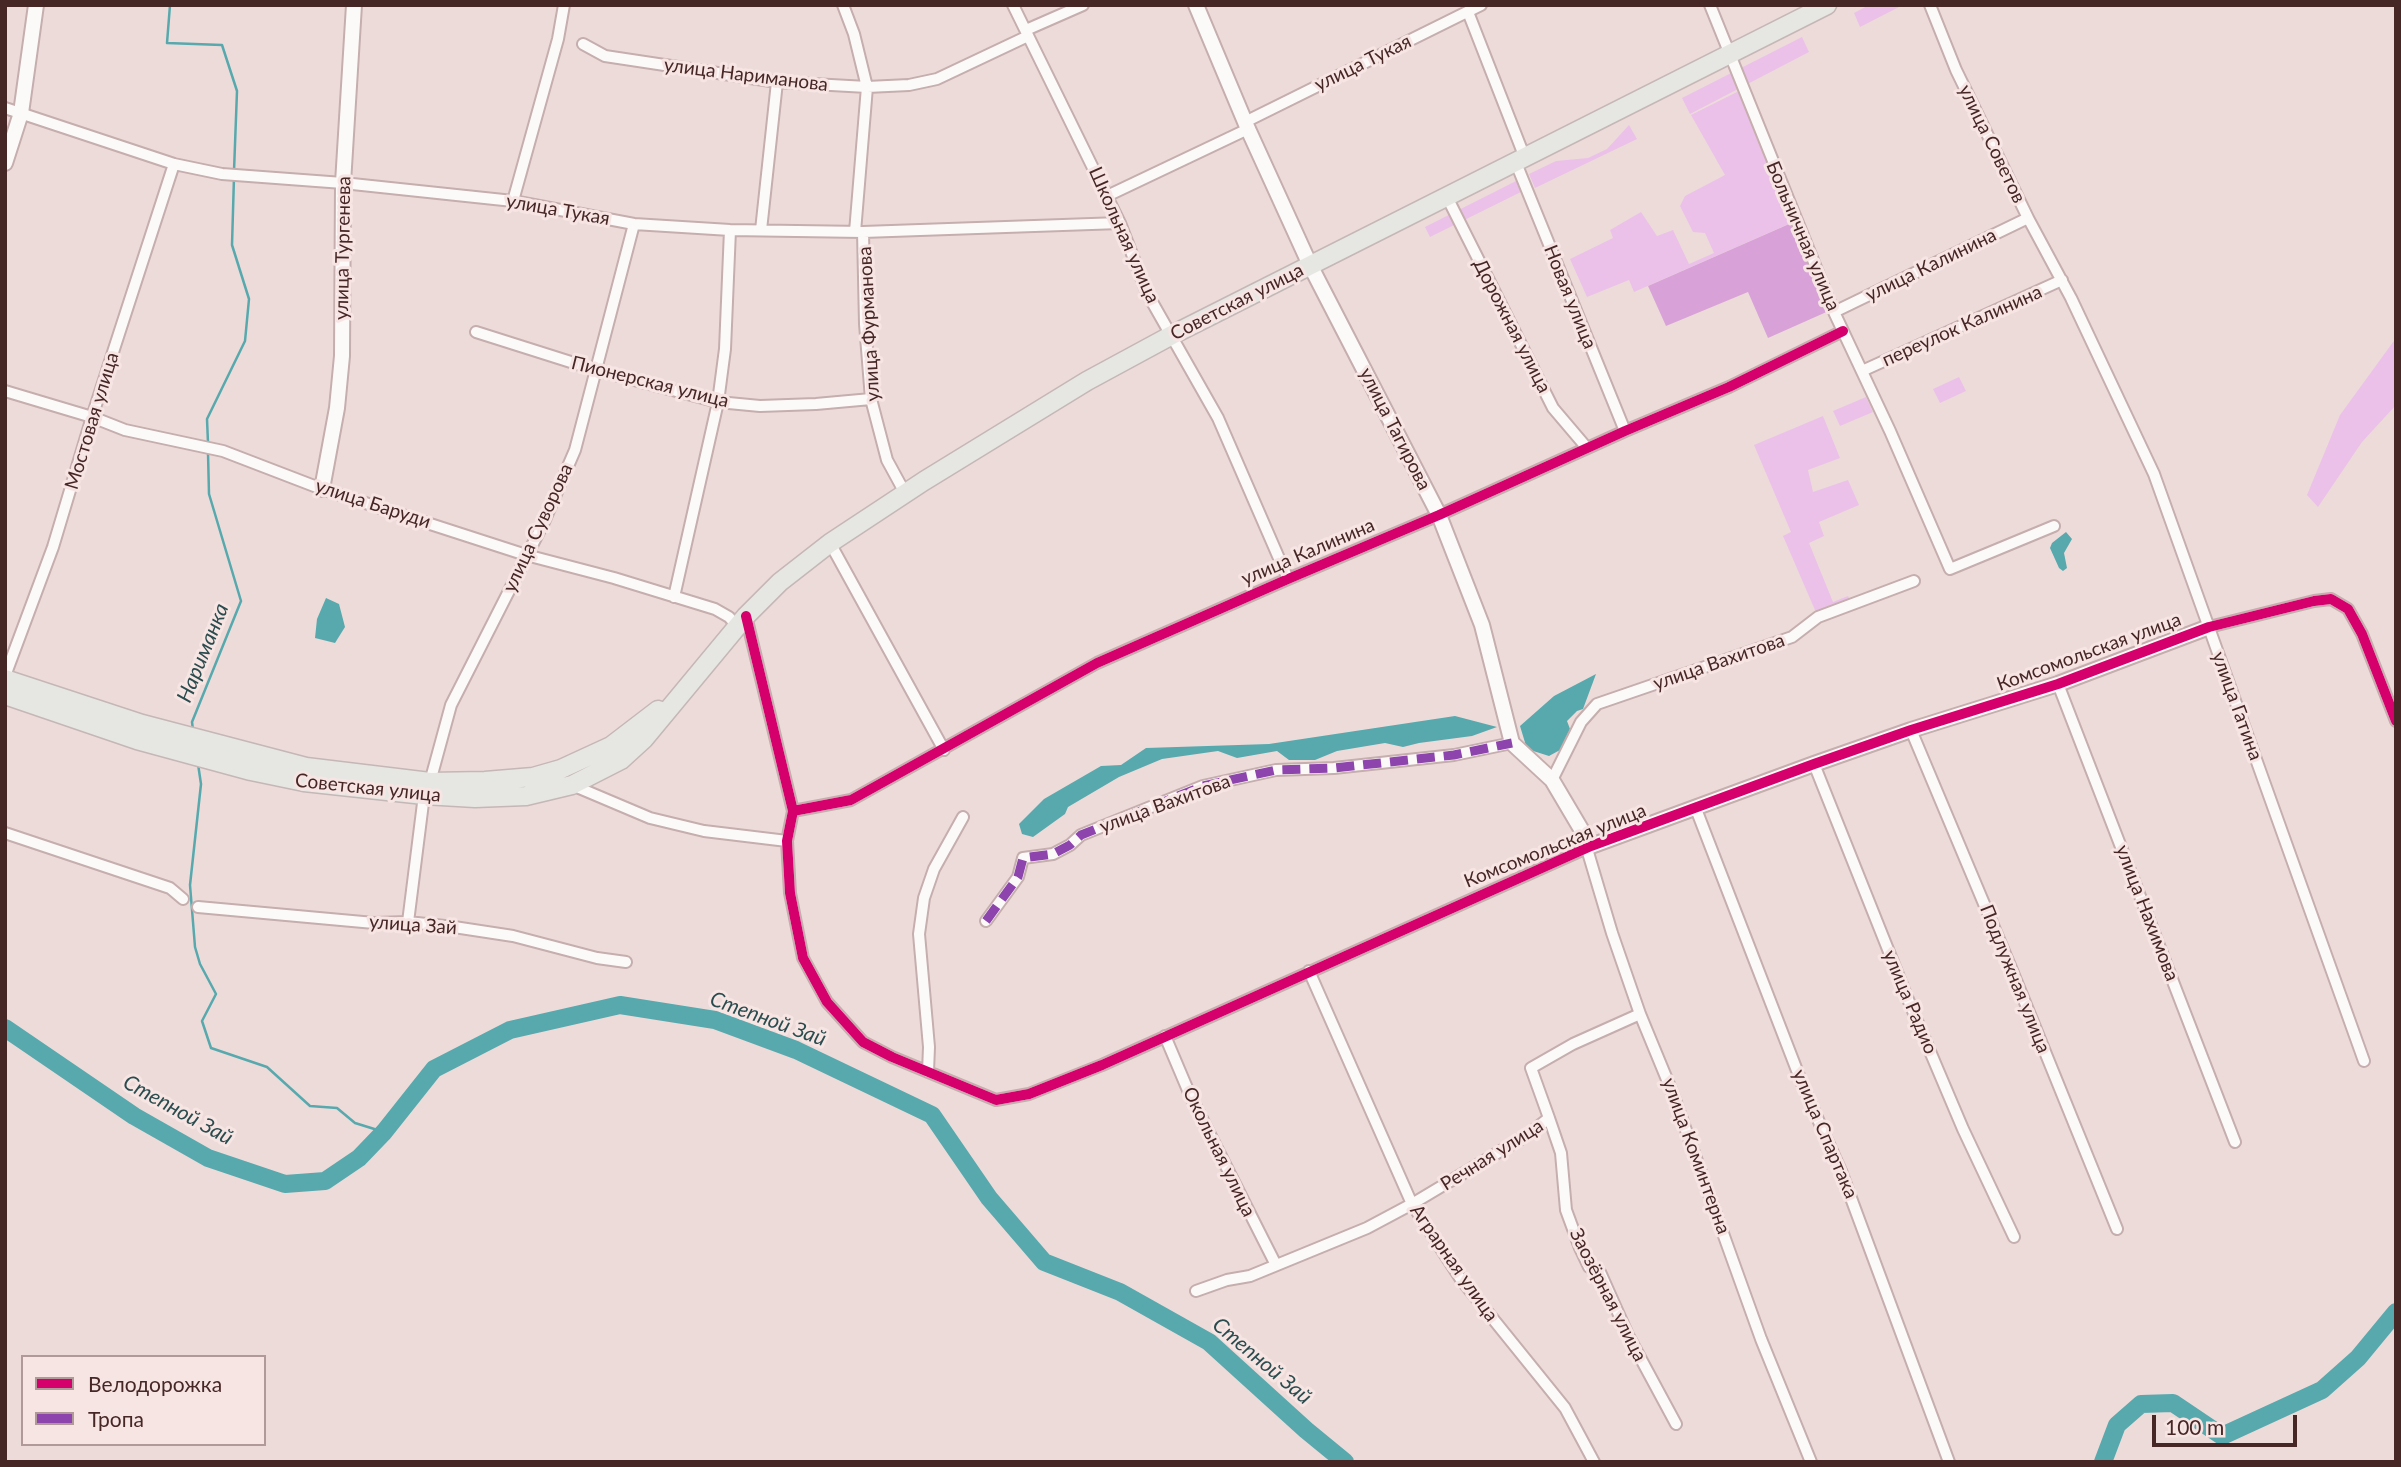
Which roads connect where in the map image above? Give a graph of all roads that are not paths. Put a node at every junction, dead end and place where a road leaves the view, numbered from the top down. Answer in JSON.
{"nodes":[{"id":1,"x":36,"y":5,"type":"edge"},
{"id":2,"x":354,"y":5,"type":"edge"},
{"id":3,"x":564,"y":5,"type":"edge"},
{"id":4,"x":843,"y":5,"type":"edge"},
{"id":5,"x":1013,"y":5,"type":"edge"},
{"id":6,"x":1083,"y":5,"type":"edge"},
{"id":7,"x":1196,"y":5,"type":"edge"},
{"id":8,"x":1481,"y":5,"type":"edge"},
{"id":9,"x":1710,"y":5,"type":"edge"},
{"id":10,"x":1827,"y":5,"type":"edge"},
{"id":11,"x":1930,"y":5,"type":"edge"},
{"id":12,"x":1463,"y":10,"type":"edge"},
{"id":13,"x":1027,"y":33,"type":"junction"},
{"id":14,"x":583,"y":44,"type":"dead end"},
{"id":15,"x":1728,"y":55,"type":"junction"},
{"id":16,"x":778,"y":82,"type":"junction"},
{"id":17,"x":867,"y":87,"type":"junction"},
{"id":18,"x":5,"y":108,"type":"edge"},
{"id":19,"x":21,"y":113,"type":"junction"},
{"id":20,"x":1246,"y":126,"type":"junction"},
{"id":21,"x":1520,"y":160,"type":"junction"},
{"id":22,"x":5,"y":163,"type":"edge"},
{"id":23,"x":174,"y":164,"type":"junction"},
{"id":24,"x":343,"y":183,"type":"junction"},
{"id":25,"x":1107,"y":195,"type":"junction"},
{"id":26,"x":1447,"y":197,"type":"junction"},
{"id":27,"x":513,"y":201,"type":"junction"},
{"id":28,"x":2028,"y":218,"type":"junction"},
{"id":29,"x":1120,"y":223,"type":"junction"},
{"id":30,"x":634,"y":224,"type":"junction"},
{"id":31,"x":730,"y":230,"type":"junction"},
{"id":32,"x":761,"y":230,"type":"junction"},
{"id":33,"x":859,"y":232,"type":"junction"},
{"id":34,"x":1310,"y":265,"type":"junction"},
{"id":35,"x":2062,"y":280,"type":"junction"},
{"id":36,"x":1834,"y":312,"type":"junction"},
{"id":37,"x":1843,"y":331,"type":"junction"},
{"id":38,"x":476,"y":332,"type":"dead end"},
{"id":39,"x":1172,"y":335,"type":"junction"},
{"id":40,"x":596,"y":370,"type":"junction"},
{"id":41,"x":1862,"y":371,"type":"junction"},
{"id":42,"x":5,"y":391,"type":"edge"},
{"id":43,"x":871,"y":399,"type":"junction"},
{"id":44,"x":718,"y":402,"type":"junction"},
{"id":45,"x":92,"y":417,"type":"junction"},
{"id":46,"x":1625,"y":431,"type":"junction"},
{"id":47,"x":1587,"y":448,"type":"junction"},
{"id":48,"x":322,"y":488,"type":"junction"},
{"id":49,"x":905,"y":493,"type":"junction"},
{"id":50,"x":1439,"y":516,"type":"junction"},
{"id":51,"x":2054,"y":526,"type":"dead end"},
{"id":52,"x":830,"y":543,"type":"junction"},
{"id":53,"x":526,"y":555,"type":"junction"},
{"id":54,"x":1288,"y":579,"type":"junction"},
{"id":55,"x":1914,"y":581,"type":"dead end"},
{"id":56,"x":674,"y":597,"type":"junction"},
{"id":57,"x":742,"y":621,"type":"junction"},
{"id":58,"x":2209,"y":627,"type":"junction"},
{"id":59,"x":697,"y":675,"type":"junction"},
{"id":60,"x":5,"y":677,"type":"edge"},
{"id":61,"x":2058,"y":684,"type":"junction"},
{"id":62,"x":5,"y":695,"type":"edge"},
{"id":63,"x":2396,"y":721,"type":"edge"},
{"id":64,"x":1911,"y":730,"type":"junction"},
{"id":65,"x":140,"y":732,"type":"junction"},
{"id":66,"x":1512,"y":743,"type":"junction"},
{"id":67,"x":944,"y":750,"type":"junction"},
{"id":68,"x":1814,"y":764,"type":"junction"},
{"id":69,"x":1552,"y":780,"type":"junction"},
{"id":70,"x":572,"y":785,"type":"junction"},
{"id":71,"x":427,"y":789,"type":"junction"},
{"id":72,"x":1696,"y":809,"type":"junction"},
{"id":73,"x":793,"y":811,"type":"junction"},
{"id":74,"x":963,"y":817,"type":"dead end"},
{"id":75,"x":5,"y":832,"type":"edge"},
{"id":76,"x":787,"y":841,"type":"junction"},
{"id":77,"x":1589,"y":848,"type":"junction"},
{"id":78,"x":183,"y":899,"type":"dead end"},
{"id":79,"x":198,"y":907,"type":"dead end"},
{"id":80,"x":986,"y":921,"type":"dead end"},
{"id":81,"x":408,"y":922,"type":"junction"},
{"id":82,"x":626,"y":962,"type":"dead end"},
{"id":83,"x":1309,"y":971,"type":"junction"},
{"id":84,"x":1640,"y":1014,"type":"junction"},
{"id":85,"x":1165,"y":1037,"type":"junction"},
{"id":86,"x":2364,"y":1061,"type":"dead end"},
{"id":87,"x":928,"y":1072,"type":"junction"},
{"id":88,"x":1549,"y":1118,"type":"junction"},
{"id":89,"x":2235,"y":1142,"type":"dead end"},
{"id":90,"x":1412,"y":1204,"type":"junction"},
{"id":91,"x":2117,"y":1229,"type":"dead end"},
{"id":92,"x":2014,"y":1237,"type":"dead end"},
{"id":93,"x":1276,"y":1265,"type":"junction"},
{"id":94,"x":1196,"y":1291,"type":"dead end"},
{"id":95,"x":1676,"y":1424,"type":"dead end"},
{"id":96,"x":1594,"y":1462,"type":"edge"},
{"id":97,"x":1811,"y":1462,"type":"edge"},
{"id":98,"x":1949,"y":1462,"type":"edge"}],
"edges":[{"from":1,"to":19,"type":"street"},
{"from":2,"to":24,"type":"street","name":"улица Тургенева"},
{"from":3,"to":27,"type":"street"},
{"from":4,"to":17,"type":"street","name":"улица Фурманова"},
{"from":5,"to":13,"type":"street","name":"Школьная улица"},
{"from":6,"to":13,"type":"street","name":"улица Нариманова"},
{"from":7,"to":20,"type":"street","name":"улица Тагирова"},
{"from":8,"to":12,"type":"street","name":"улица Тукая"},
{"from":9,"to":15,"type":"street","name":"Больничная улица"},
{"from":10,"to":15,"type":"main road","name":"Советская улица"},
{"from":11,"to":28,"type":"street","name":"улица Советов"},
{"from":12,"to":20,"type":"street","name":"улица Тукая"},
{"from":12,"to":21,"type":"street","name":"Новая улица"},
{"from":13,"to":17,"type":"street","name":"улица Нариманова"},
{"from":13,"to":25,"type":"street","name":"Школьная улица"},
{"from":14,"to":16,"type":"street","name":"улица Нариманова"},
{"from":15,"to":21,"type":"main road","name":"Советская улица"},
{"from":15,"to":36,"type":"street","name":"Больничная улица"},
{"from":16,"to":17,"type":"street","name":"улица Нариманова"},
{"from":16,"to":32,"type":"street"},
{"from":17,"to":33,"type":"street","name":"улица Фурманова"},
{"from":18,"to":19,"type":"street","name":"улица Тукая"},
{"from":19,"to":22,"type":"street"},
{"from":19,"to":23,"type":"street","name":"улица Тукая"},
{"from":20,"to":25,"type":"street","name":"улица Тукая"},
{"from":20,"to":34,"type":"street","name":"улица Тагирова"},
{"from":21,"to":26,"type":"main road","name":"Советская улица"},
{"from":21,"to":46,"type":"street","name":"Новая улица"},
{"from":23,"to":24,"type":"street","name":"улица Тукая"},
{"from":23,"to":45,"type":"street","name":"Мостовая улица"},
{"from":24,"to":27,"type":"street","name":"улица Тукая"},
{"from":24,"to":48,"type":"street","name":"улица Тургенева"},
{"from":25,"to":29,"type":"street","name":"Школьная улица"},
{"from":26,"to":34,"type":"main road","name":"Советская улица"},
{"from":26,"to":47,"type":"street","name":"Дорожная улица"},
{"from":27,"to":30,"type":"street","name":"улица Тукая"},
{"from":28,"to":35,"type":"street","name":"улица Советов"},
{"from":28,"to":36,"type":"street","name":"улица Калинина"},
{"from":29,"to":33,"type":"street","name":"улица Тукая"},
{"from":29,"to":39,"type":"street","name":"Школьная улица"},
{"from":30,"to":31,"type":"street","name":"улица Тукая"},
{"from":30,"to":40,"type":"street","name":"улица Суворова"},
{"from":31,"to":32,"type":"street","name":"улица Тукая"},
{"from":31,"to":44,"type":"street"},
{"from":32,"to":33,"type":"street","name":"улица Тукая"},
{"from":33,"to":43,"type":"street","name":"улица Фурманова"},
{"from":34,"to":39,"type":"main road","name":"Советская улица"},
{"from":34,"to":50,"type":"street","name":"улица Тагирова"},
{"from":35,"to":41,"type":"street","name":"переулок Калинина"},
{"from":35,"to":58,"type":"street","name":"улица Гатина"},
{"from":36,"to":37,"type":"street","name":"Больничная улица"},
{"from":37,"to":41,"type":"street","name":"Больничная улица"},
{"from":37,"to":46,"type":"street","name":"улица Калинина"},
{"from":38,"to":40,"type":"street","name":"Пионерская улица"},
{"from":39,"to":49,"type":"main road","name":"Советская улица"},
{"from":39,"to":54,"type":"street","name":"Школьная улица"},
{"from":40,"to":44,"type":"street","name":"Пионерская улица"},
{"from":40,"to":53,"type":"street","name":"улица Суворова"},
{"from":41,"to":51,"type":"street","name":"Больничная улица"},
{"from":42,"to":45,"type":"street","name":"улица Баруди"},
{"from":43,"to":44,"type":"street","name":"Пионерская улица"},
{"from":43,"to":49,"type":"street","name":"улица Фурманова"},
{"from":44,"to":56,"type":"street"},
{"from":45,"to":48,"type":"street","name":"улица Баруди"},
{"from":45,"to":60,"type":"street","name":"Мостовая улица"},
{"from":46,"to":47,"type":"street","name":"улица Калинина"},
{"from":47,"to":50,"type":"street","name":"улица Калинина"},
{"from":48,"to":53,"type":"street","name":"улица Баруди"},
{"from":49,"to":52,"type":"main road","name":"Советская улица"},
{"from":50,"to":54,"type":"street","name":"улица Калинина"},
{"from":50,"to":66,"type":"street","name":"улица Тагирова"},
{"from":52,"to":57,"type":"main road","name":"Советская улица"},
{"from":52,"to":67,"type":"street"},
{"from":53,"to":56,"type":"street","name":"улица Баруди"},
{"from":53,"to":71,"type":"street","name":"улица Суворова"},
{"from":54,"to":67,"type":"street","name":"улица Калинина"},
{"from":55,"to":69,"type":"street","name":"улица Вахитова"},
{"from":56,"to":57,"type":"street","name":"улица Баруди"},
{"from":57,"to":59,"type":"main road","name":"Советская улица"},
{"from":57,"to":73,"type":"street"},
{"from":58,"to":61,"type":"street","name":"Комсомольская улица"},
{"from":58,"to":63,"type":"street"},
{"from":58,"to":86,"type":"street","name":"улица Гатина"},
{"from":59,"to":70,"type":"main road","name":"Советская улица"},
{"from":59,"to":71,"type":"main road","name":"Советская улица"},
{"from":60,"to":65,"type":"main road","name":"Советская улица"},
{"from":61,"to":64,"type":"street","name":"Комсомольская улица"},
{"from":61,"to":89,"type":"street","name":"улица Нахимова"},
{"from":62,"to":65,"type":"main road","name":"Советская улица"},
{"from":64,"to":68,"type":"street","name":"Комсомольская улица"},
{"from":64,"to":91,"type":"street","name":"Подлужная улица"},
{"from":65,"to":71,"type":"main road","name":"Советская улица"},
{"from":66,"to":69,"type":"street"},
{"from":66,"to":80,"type":"street","name":"улица Вахитова"},
{"from":67,"to":73,"type":"street","name":"улица Калинина"},
{"from":68,"to":72,"type":"street","name":"Комсомольская улица"},
{"from":68,"to":92,"type":"street","name":"улица Радио"},
{"from":69,"to":77,"type":"street"},
{"from":70,"to":71,"type":"main road","name":"Советская улица"},
{"from":70,"to":76,"type":"street"},
{"from":71,"to":81,"type":"street","name":"улица Суворова"},
{"from":72,"to":77,"type":"street","name":"Комсомольская улица"},
{"from":72,"to":98,"type":"street","name":"улица Спартака"},
{"from":73,"to":76,"type":"street","name":"Комсомольская улица"},
{"from":74,"to":87,"type":"street"},
{"from":75,"to":78,"type":"street"},
{"from":76,"to":87,"type":"street","name":"Комсомольская улица"},
{"from":77,"to":83,"type":"street","name":"Комсомольская улица"},
{"from":77,"to":84,"type":"street","name":"улица Коминтерна"},
{"from":79,"to":81,"type":"street","name":"улица Зай"},
{"from":81,"to":82,"type":"street","name":"улица Зай"},
{"from":83,"to":85,"type":"street","name":"Комсомольская улица"},
{"from":83,"to":90,"type":"street","name":"Аграрная улица"},
{"from":84,"to":88,"type":"street","name":"Речная улица"},
{"from":84,"to":97,"type":"street","name":"улица Коминтерна"},
{"from":85,"to":87,"type":"street","name":"Комсомольская улица"},
{"from":85,"to":93,"type":"street","name":"Окольная улица"},
{"from":88,"to":90,"type":"street","name":"Речная улица"},
{"from":88,"to":95,"type":"street","name":"Заозёрная улица"},
{"from":90,"to":93,"type":"street","name":"Речная улица"},
{"from":90,"to":96,"type":"street","name":"Аграрная улица"},
{"from":93,"to":94,"type":"street","name":"Речная улица"}]}
